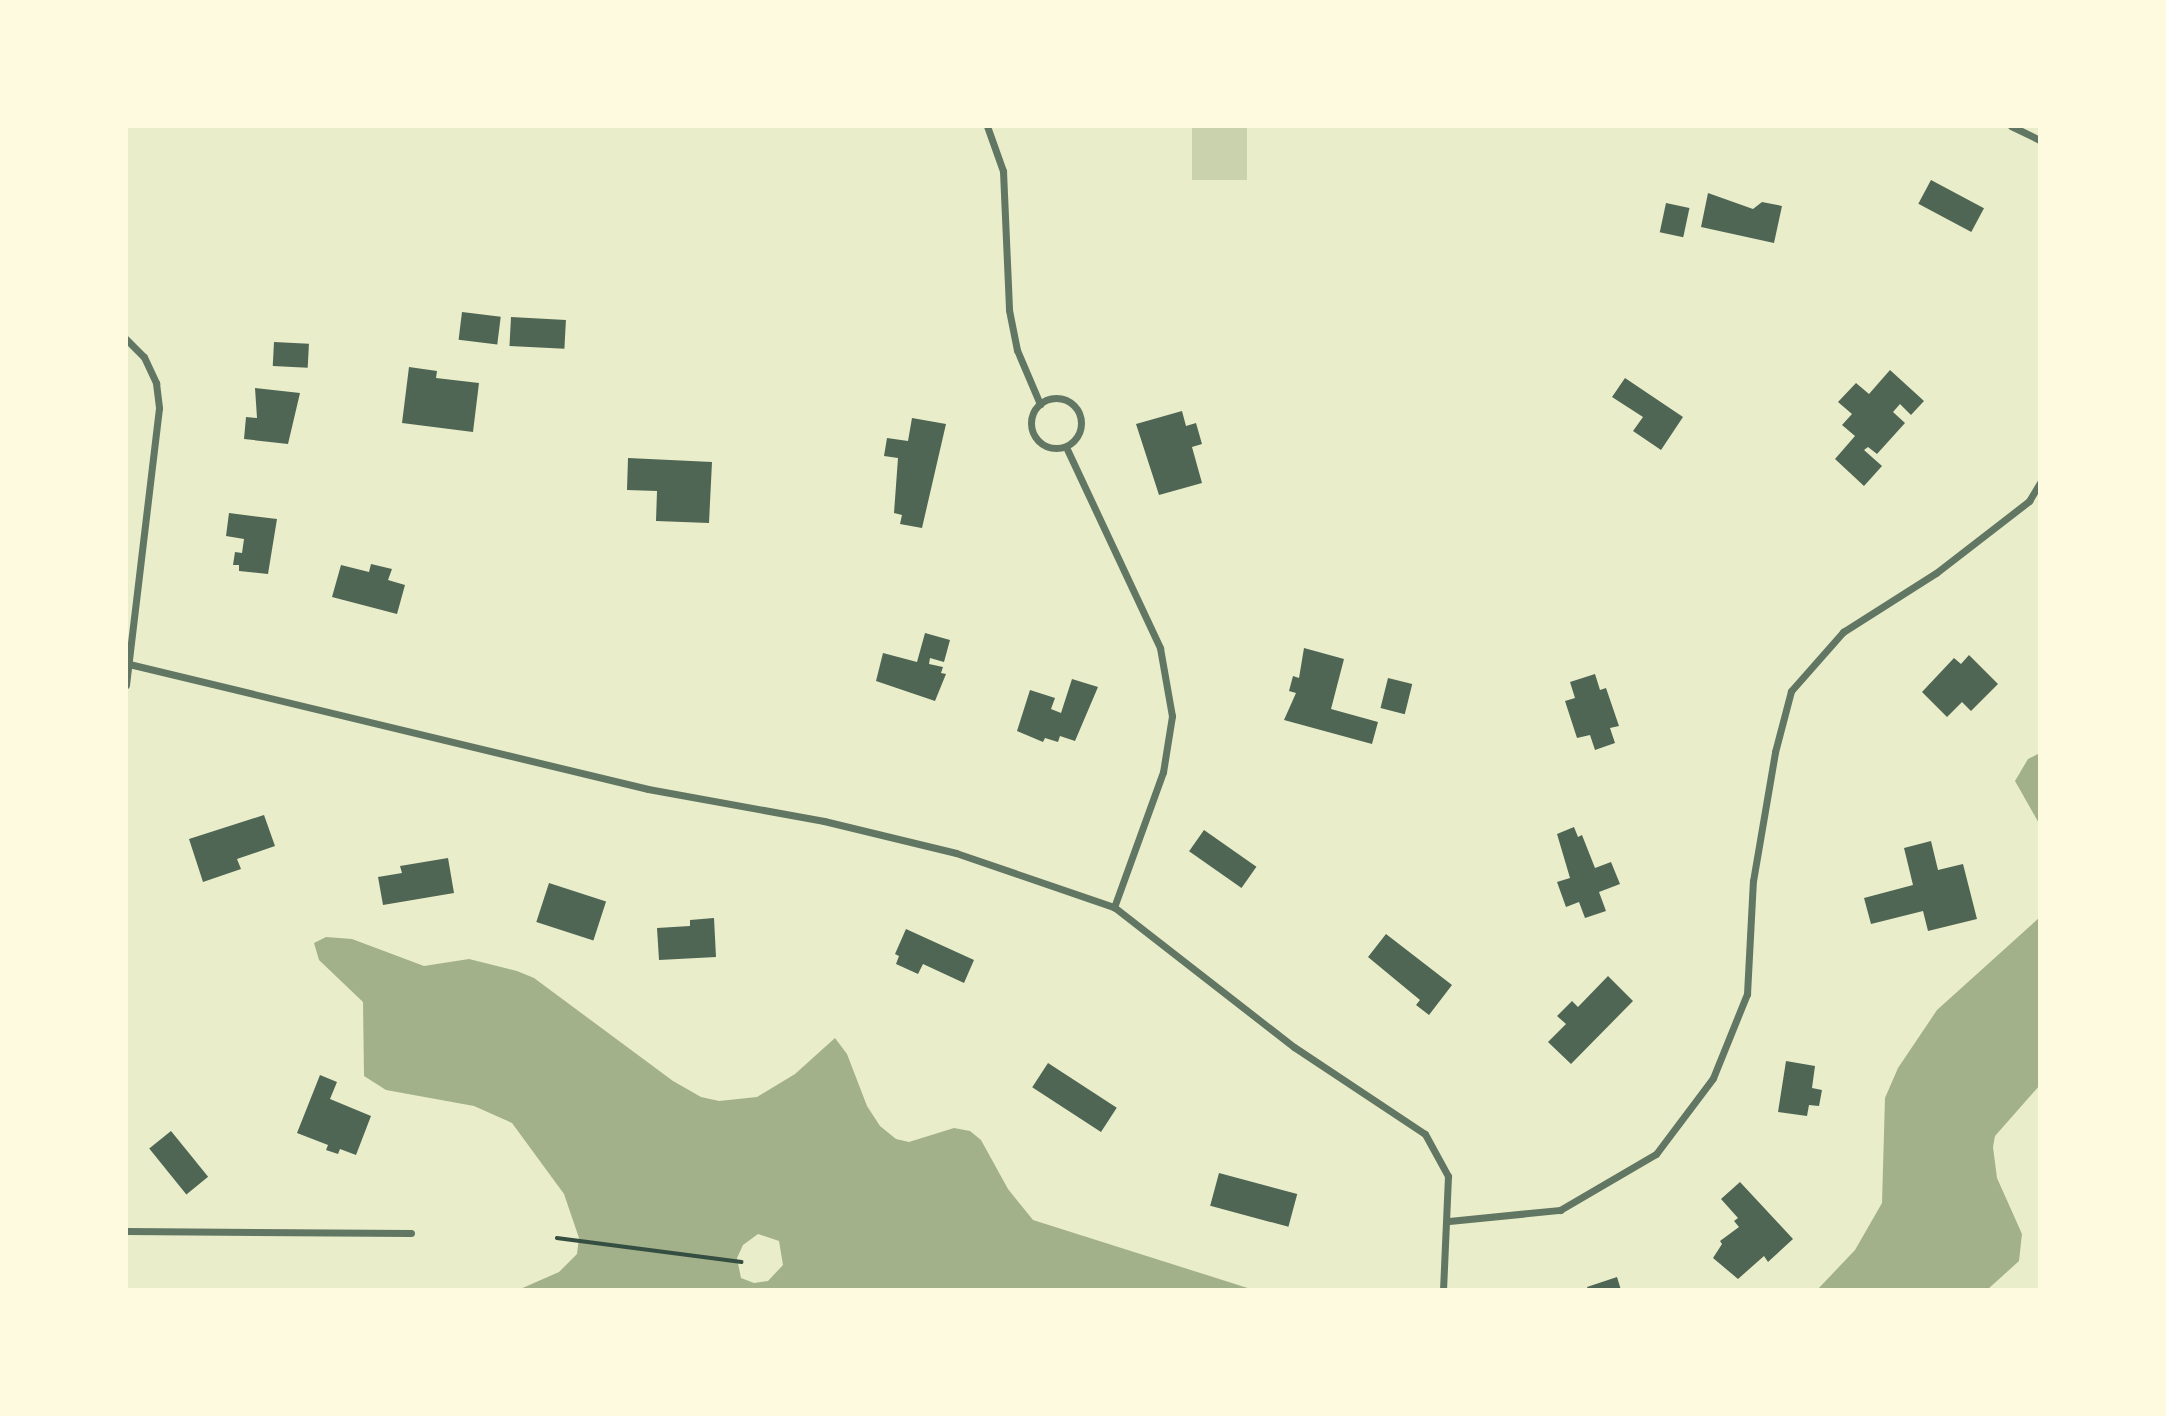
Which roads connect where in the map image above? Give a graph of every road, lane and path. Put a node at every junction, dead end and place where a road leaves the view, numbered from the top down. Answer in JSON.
{"nodes":[{"id":1,"x":987,"y":126,"type":"edge"},
{"id":2,"x":2011,"y":126,"type":"edge"},
{"id":3,"x":2040,"y":140,"type":"edge"},
{"id":4,"x":126,"y":339,"type":"edge"},
{"id":5,"x":1040,"y":404,"type":"junction"},
{"id":6,"x":1066,"y":447,"type":"junction"},
{"id":7,"x":2040,"y":483,"type":"edge"},
{"id":8,"x":129,"y":664,"type":"junction"},
{"id":9,"x":126,"y":685,"type":"edge"},
{"id":10,"x":1114,"y":907,"type":"junction"},
{"id":11,"x":1449,"y":1221,"type":"junction"},
{"id":12,"x":126,"y":1231,"type":"edge"},
{"id":13,"x":411,"y":1233,"type":"dead end"},
{"id":14,"x":557,"y":1238,"type":"dead end"},
{"id":15,"x":741,"y":1262,"type":"dead end"},
{"id":16,"x":1443,"y":1290,"type":"edge"}],
"edges":[{"from":1,"to":5,"type":"street"},
{"from":2,"to":3,"type":"street"},
{"from":4,"to":8,"type":"street"},
{"from":5,"to":6,"type":"street"},
{"from":5,"to":6,"type":"street"},
{"from":6,"to":10,"type":"street"},
{"from":7,"to":11,"type":"street"},
{"from":8,"to":9,"type":"street"},
{"from":8,"to":10,"type":"street"},
{"from":10,"to":11,"type":"street"},
{"from":11,"to":16,"type":"street"},
{"from":12,"to":13,"type":"street"},
{"from":14,"to":15,"type":"path"}]}
